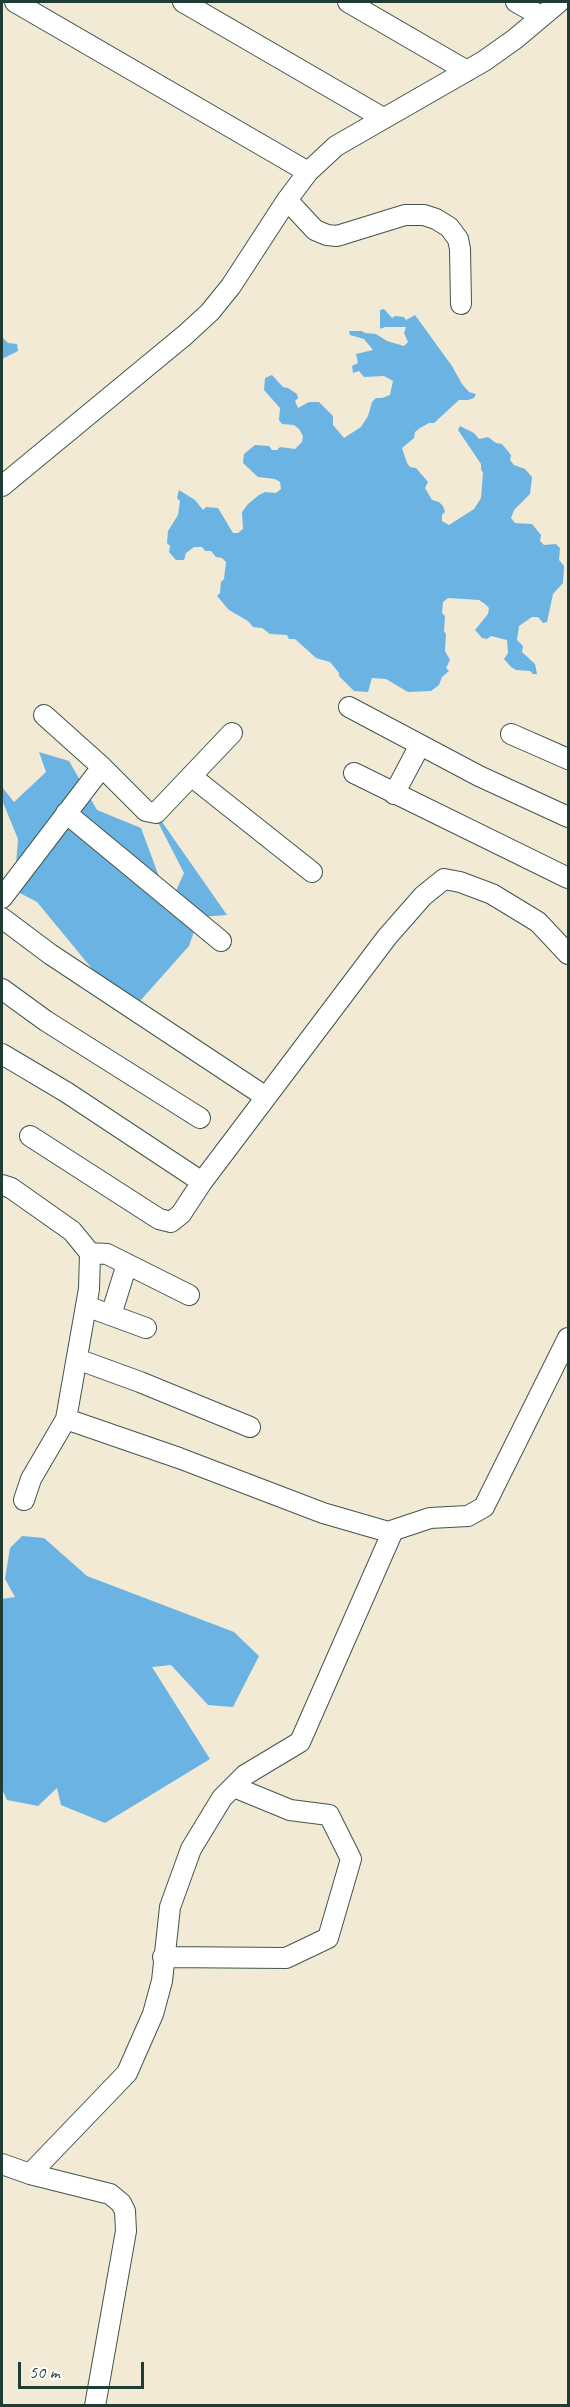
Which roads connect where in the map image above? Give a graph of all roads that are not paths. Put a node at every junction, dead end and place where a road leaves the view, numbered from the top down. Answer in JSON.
{"nodes":[{"id":1,"x":15,"y":2,"type":"edge"},
{"id":2,"x":183,"y":2,"type":"edge"},
{"id":3,"x":348,"y":2,"type":"edge"},
{"id":4,"x":516,"y":2,"type":"edge"},
{"id":5,"x":556,"y":8,"type":"edge"},
{"id":6,"x":467,"y":71,"type":"junction"},
{"id":7,"x":384,"y":118,"type":"junction"},
{"id":8,"x":308,"y":172,"type":"junction"},
{"id":9,"x":286,"y":200,"type":"junction"},
{"id":10,"x":461,"y":304,"type":"dead end"},
{"id":11,"x":2,"y":486,"type":"edge"},
{"id":12,"x":348,"y":707,"type":"dead end"},
{"id":13,"x":44,"y":714,"type":"dead end"},
{"id":14,"x":232,"y":733,"type":"dead end"},
{"id":15,"x":510,"y":734,"type":"dead end"},
{"id":16,"x":420,"y":745,"type":"junction"},
{"id":17,"x":568,"y":759,"type":"edge"},
{"id":18,"x":102,"y":767,"type":"junction"},
{"id":19,"x":354,"y":773,"type":"dead end"},
{"id":20,"x":191,"y":776,"type":"junction"},
{"id":21,"x":394,"y":794,"type":"junction"},
{"id":22,"x":66,"y":813,"type":"junction"},
{"id":23,"x":568,"y":817,"type":"edge"},
{"id":24,"x":312,"y":872,"type":"dead end"},
{"id":25,"x":568,"y":878,"type":"edge"},
{"id":26,"x":3,"y":893,"type":"edge"},
{"id":27,"x":2,"y":918,"type":"edge"},
{"id":28,"x":221,"y":941,"type":"dead end"},
{"id":29,"x":568,"y":954,"type":"edge"},
{"id":30,"x":2,"y":989,"type":"edge"},
{"id":31,"x":2,"y":1054,"type":"edge"},
{"id":32,"x":266,"y":1097,"type":"junction"},
{"id":33,"x":200,"y":1118,"type":"dead end"},
{"id":34,"x":30,"y":1137,"type":"dead end"},
{"id":35,"x":202,"y":1182,"type":"junction"},
{"id":36,"x":2,"y":1185,"type":"edge"},
{"id":37,"x":90,"y":1253,"type":"junction"},
{"id":38,"x":127,"y":1264,"type":"junction"},
{"id":39,"x":189,"y":1295,"type":"dead end"},
{"id":40,"x":86,"y":1306,"type":"junction"},
{"id":41,"x":111,"y":1315,"type":"junction"},
{"id":42,"x":146,"y":1328,"type":"dead end"},
{"id":43,"x":568,"y":1338,"type":"edge"},
{"id":44,"x":77,"y":1359,"type":"junction"},
{"id":45,"x":66,"y":1419,"type":"junction"},
{"id":46,"x":250,"y":1427,"type":"dead end"},
{"id":47,"x":24,"y":1500,"type":"dead end"},
{"id":48,"x":388,"y":1532,"type":"junction"},
{"id":49,"x":234,"y":1787,"type":"junction"},
{"id":50,"x":163,"y":1957,"type":"junction"},
{"id":51,"x":2,"y":2164,"type":"edge"},
{"id":52,"x":30,"y":2174,"type":"junction"},
{"id":53,"x":95,"y":2406,"type":"edge"}],
"edges":[{"from":1,"to":8,"type":"street"},
{"from":2,"to":7,"type":"street"},
{"from":3,"to":6,"type":"street"},
{"from":4,"to":5,"type":"street"},
{"from":5,"to":6,"type":"street"},
{"from":6,"to":7,"type":"street"},
{"from":7,"to":8,"type":"street"},
{"from":8,"to":9,"type":"street"},
{"from":9,"to":10,"type":"street"},
{"from":9,"to":11,"type":"street"},
{"from":12,"to":16,"type":"street"},
{"from":13,"to":18,"type":"street"},
{"from":14,"to":20,"type":"street"},
{"from":15,"to":17,"type":"street"},
{"from":16,"to":21,"type":"street"},
{"from":16,"to":23,"type":"street"},
{"from":18,"to":20,"type":"street"},
{"from":18,"to":22,"type":"street"},
{"from":19,"to":21,"type":"street"},
{"from":20,"to":24,"type":"street"},
{"from":21,"to":25,"type":"street"},
{"from":22,"to":26,"type":"street"},
{"from":22,"to":28,"type":"street"},
{"from":27,"to":32,"type":"street"},
{"from":29,"to":32,"type":"street"},
{"from":30,"to":33,"type":"street"},
{"from":31,"to":35,"type":"street"},
{"from":32,"to":35,"type":"street"},
{"from":34,"to":35,"type":"street"},
{"from":36,"to":37,"type":"street"},
{"from":37,"to":38,"type":"street"},
{"from":37,"to":40,"type":"street"},
{"from":38,"to":39,"type":"street"},
{"from":38,"to":41,"type":"street"},
{"from":40,"to":41,"type":"street"},
{"from":40,"to":44,"type":"street"},
{"from":41,"to":42,"type":"street"},
{"from":43,"to":48,"type":"street"},
{"from":44,"to":45,"type":"street"},
{"from":44,"to":46,"type":"street"},
{"from":45,"to":47,"type":"street"},
{"from":45,"to":48,"type":"street"},
{"from":48,"to":49,"type":"street"},
{"from":49,"to":50,"type":"street"},
{"from":49,"to":50,"type":"street"},
{"from":50,"to":52,"type":"street"},
{"from":51,"to":52,"type":"street"},
{"from":52,"to":53,"type":"street"}]}
